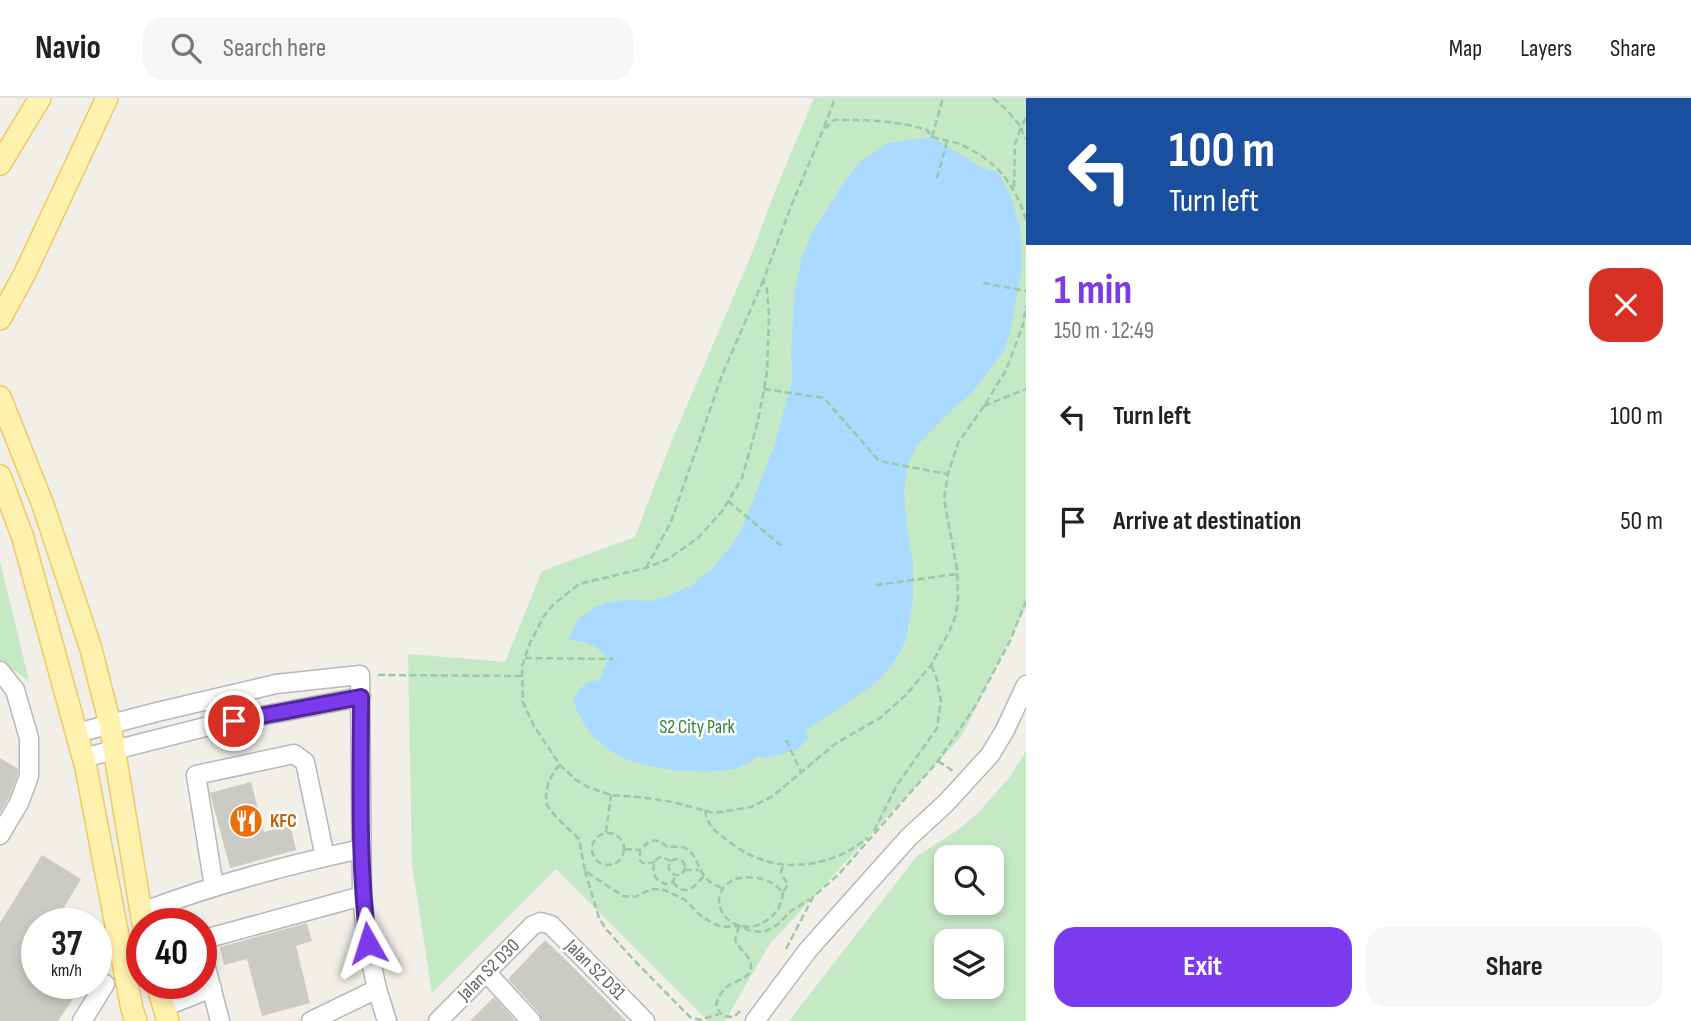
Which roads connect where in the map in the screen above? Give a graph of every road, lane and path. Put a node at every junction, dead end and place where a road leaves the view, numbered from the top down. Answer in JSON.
{"nodes":[{"id":1,"x":40,"y":98,"type":"edge"},
{"id":2,"x":107,"y":98,"type":"edge"},
{"id":3,"x":835,"y":98,"type":"edge"},
{"id":4,"x":943,"y":98,"type":"edge"},
{"id":5,"x":993,"y":98,"type":"edge"},
{"id":6,"x":1026,"y":118,"type":"edge"},
{"id":7,"x":1021,"y":127,"type":"junction"},
{"id":8,"x":823,"y":130,"type":"junction"},
{"id":9,"x":932,"y":137,"type":"junction"},
{"id":10,"x":1026,"y":139,"type":"edge"},
{"id":11,"x":947,"y":141,"type":"junction"},
{"id":12,"x":1,"y":162,"type":"edge"},
{"id":13,"x":937,"y":178,"type":"dead end"},
{"id":14,"x":1014,"y":189,"type":"junction"},
{"id":15,"x":1026,"y":200,"type":"edge"},
{"id":16,"x":1020,"y":202,"type":"junction"},
{"id":17,"x":1026,"y":220,"type":"edge"},
{"id":18,"x":763,"y":281,"type":"junction"},
{"id":19,"x":982,"y":283,"type":"dead end"},
{"id":20,"x":1026,"y":291,"type":"edge"},
{"id":21,"x":1026,"y":306,"type":"edge"},
{"id":22,"x":0,"y":319,"type":"edge"},
{"id":23,"x":764,"y":389,"type":"junction"},
{"id":24,"x":1026,"y":389,"type":"edge"},
{"id":25,"x":0,"y":397,"type":"edge"},
{"id":26,"x":984,"y":406,"type":"junction"},
{"id":27,"x":948,"y":474,"type":"junction"},
{"id":28,"x":0,"y":476,"type":"edge"},
{"id":29,"x":728,"y":501,"type":"junction"},
{"id":30,"x":0,"y":512,"type":"edge"},
{"id":31,"x":23,"y":538,"type":"junction"},
{"id":32,"x":783,"y":547,"type":"dead end"},
{"id":33,"x":646,"y":568,"type":"junction"},
{"id":34,"x":957,"y":574,"type":"junction"},
{"id":35,"x":876,"y":585,"type":"dead end"},
{"id":36,"x":1026,"y":601,"type":"edge"},
{"id":37,"x":525,"y":658,"type":"junction"},
{"id":38,"x":613,"y":659,"type":"dead end"},
{"id":39,"x":931,"y":664,"type":"junction"},
{"id":40,"x":0,"y":671,"type":"edge"},
{"id":41,"x":360,"y":675,"type":"junction"},
{"id":42,"x":522,"y":676,"type":"junction"},
{"id":43,"x":1026,"y":685,"type":"edge"},
{"id":44,"x":361,"y":697,"type":"junction"},
{"id":45,"x":110,"y":724,"type":"junction"},
{"id":46,"x":77,"y":733,"type":"junction"},
{"id":47,"x":786,"y":740,"type":"dead end"},
{"id":48,"x":114,"y":751,"type":"junction"},
{"id":49,"x":83,"y":758,"type":"junction"},
{"id":50,"x":560,"y":765,"type":"junction"},
{"id":51,"x":801,"y":772,"type":"junction"},
{"id":52,"x":611,"y":795,"type":"junction"},
{"id":53,"x":705,"y":810,"type":"junction"},
{"id":54,"x":606,"y":832,"type":"junction"},
{"id":55,"x":0,"y":835,"type":"edge"},
{"id":56,"x":871,"y":836,"type":"junction"},
{"id":57,"x":361,"y":849,"type":"junction"},
{"id":58,"x":625,"y":849,"type":"junction"},
{"id":59,"x":640,"y":850,"type":"junction"},
{"id":60,"x":326,"y":857,"type":"junction"},
{"id":61,"x":671,"y":861,"type":"junction"},
{"id":62,"x":655,"y":862,"type":"junction"},
{"id":63,"x":783,"y":864,"type":"junction"},
{"id":64,"x":685,"y":870,"type":"junction"},
{"id":65,"x":699,"y":870,"type":"junction"},
{"id":66,"x":585,"y":871,"type":"junction"},
{"id":67,"x":675,"y":876,"type":"junction"},
{"id":68,"x":704,"y":876,"type":"junction"},
{"id":69,"x":673,"y":882,"type":"junction"},
{"id":70,"x":215,"y":887,"type":"junction"},
{"id":71,"x":723,"y":888,"type":"junction"},
{"id":72,"x":783,"y":892,"type":"junction"},
{"id":73,"x":362,"y":896,"type":"junction"},
{"id":74,"x":813,"y":897,"type":"junction"},
{"id":75,"x":140,"y":908,"type":"edge"},
{"id":76,"x":160,"y":908,"type":"edge"},
{"id":77,"x":541,"y":922,"type":"joint"},
{"id":78,"x":739,"y":926,"type":"junction"},
{"id":79,"x":217,"y":936,"type":"edge"},
{"id":80,"x":783,"y":955,"type":"dead end"},
{"id":81,"x":486,"y":972,"type":"junction"},
{"id":82,"x":377,"y":989,"type":"junction"},
{"id":83,"x":96,"y":999,"type":"edge"},
{"id":84,"x":193,"y":999,"type":"edge"},
{"id":85,"x":215,"y":999,"type":"edge"},
{"id":86,"x":746,"y":1004,"type":"dead end"},
{"id":87,"x":719,"y":1013,"type":"junction"},
{"id":88,"x":166,"y":1014,"type":"edge"},
{"id":89,"x":82,"y":1021,"type":"edge"},
{"id":90,"x":136,"y":1021,"type":"edge"},
{"id":91,"x":220,"y":1021,"type":"edge"},
{"id":92,"x":311,"y":1021,"type":"edge"},
{"id":93,"x":387,"y":1021,"type":"edge"},
{"id":94,"x":438,"y":1021,"type":"edge"},
{"id":95,"x":531,"y":1021,"type":"edge"},
{"id":96,"x":645,"y":1021,"type":"edge"},
{"id":97,"x":700,"y":1021,"type":"edge"},
{"id":98,"x":755,"y":1021,"type":"edge"}],
"edges":[{"from":1,"to":12,"type":"main road"},
{"from":2,"to":22,"type":"main road"},
{"from":3,"to":8,"type":"path"},
{"from":4,"to":9,"type":"path"},
{"from":5,"to":7,"type":"path"},
{"from":6,"to":7,"type":"path"},
{"from":7,"to":10,"type":"path"},
{"from":7,"to":14,"type":"path"},
{"from":8,"to":9,"type":"path"},
{"from":8,"to":18,"type":"path"},
{"from":9,"to":11,"type":"path"},
{"from":11,"to":13,"type":"path"},
{"from":11,"to":14,"type":"path"},
{"from":14,"to":16,"type":"path"},
{"from":15,"to":16,"type":"path"},
{"from":16,"to":17,"type":"path"},
{"from":18,"to":23,"type":"path"},
{"from":18,"to":33,"type":"path"},
{"from":19,"to":20,"type":"path"},
{"from":21,"to":26,"type":"path"},
{"from":23,"to":27,"type":"path"},
{"from":23,"to":29,"type":"path"},
{"from":24,"to":26,"type":"path"},
{"from":25,"to":45,"type":"main road"},
{"from":26,"to":27,"type":"path"},
{"from":27,"to":34,"type":"path"},
{"from":28,"to":31,"type":"main road"},
{"from":29,"to":32,"type":"path"},
{"from":29,"to":33,"type":"path"},
{"from":30,"to":31,"type":"main road"},
{"from":31,"to":46,"type":"main road"},
{"from":33,"to":37,"type":"path"},
{"from":34,"to":35,"type":"path"},
{"from":34,"to":39,"type":"path"},
{"from":36,"to":56,"type":"path"},
{"from":37,"to":38,"type":"path"},
{"from":37,"to":42,"type":"path"},
{"from":39,"to":51,"type":"path"},
{"from":39,"to":56,"type":"path"},
{"from":40,"to":55,"type":"street"},
{"from":41,"to":42,"type":"path"},
{"from":41,"to":44,"type":"street"},
{"from":41,"to":45,"type":"street"},
{"from":42,"to":50,"type":"path"},
{"from":43,"to":98,"type":"street"},
{"from":44,"to":48,"type":"street"},
{"from":44,"to":57,"type":"street"},
{"from":45,"to":46,"type":"street"},
{"from":45,"to":48,"type":"main road"},
{"from":46,"to":49,"type":"main road"},
{"from":47,"to":51,"type":"path"},
{"from":48,"to":49,"type":"street"},
{"from":48,"to":75,"type":"main road"},
{"from":49,"to":90,"type":"main road"},
{"from":50,"to":52,"type":"path"},
{"from":50,"to":66,"type":"path"},
{"from":51,"to":53,"type":"path"},
{"from":52,"to":53,"type":"path"},
{"from":52,"to":54,"type":"path"},
{"from":53,"to":63,"type":"path"},
{"from":54,"to":58,"type":"path"},
{"from":54,"to":58,"type":"path"},
{"from":56,"to":63,"type":"path"},
{"from":56,"to":74,"type":"path"},
{"from":57,"to":60,"type":"street"},
{"from":57,"to":73,"type":"street"},
{"from":58,"to":59,"type":"path"},
{"from":59,"to":62,"type":"path"},
{"from":59,"to":65,"type":"path"},
{"from":60,"to":70,"type":"street"},
{"from":60,"to":70,"type":"street"},
{"from":61,"to":62,"type":"path"},
{"from":61,"to":64,"type":"path"},
{"from":61,"to":67,"type":"path"},
{"from":62,"to":69,"type":"path"},
{"from":63,"to":72,"type":"path"},
{"from":64,"to":65,"type":"path"},
{"from":64,"to":67,"type":"path"},
{"from":65,"to":68,"type":"path"},
{"from":66,"to":78,"type":"path"},
{"from":66,"to":97,"type":"path"},
{"from":67,"to":69,"type":"path"},
{"from":68,"to":69,"type":"path"},
{"from":68,"to":71,"type":"path"},
{"from":70,"to":76,"type":"street"},
{"from":71,"to":72,"type":"path"},
{"from":71,"to":78,"type":"path"},
{"from":72,"to":78,"type":"path"},
{"from":73,"to":79,"type":"street"},
{"from":73,"to":82,"type":"street"},
{"from":74,"to":78,"type":"path"},
{"from":74,"to":80,"type":"path"},
{"from":77,"to":81,"type":"street","name":"Jalan S2 D30"},
{"from":77,"to":96,"type":"street","name":"Jalan S2 D31"},
{"from":78,"to":87,"type":"path"},
{"from":81,"to":94,"type":"street","name":"Jalan S2 D30"},
{"from":81,"to":95,"type":"street"},
{"from":82,"to":92,"type":"street"},
{"from":82,"to":93,"type":"street"},
{"from":83,"to":89,"type":"street"},
{"from":84,"to":88,"type":"street"},
{"from":85,"to":91,"type":"street"},
{"from":86,"to":87,"type":"path"},
{"from":87,"to":97,"type":"path"}]}
